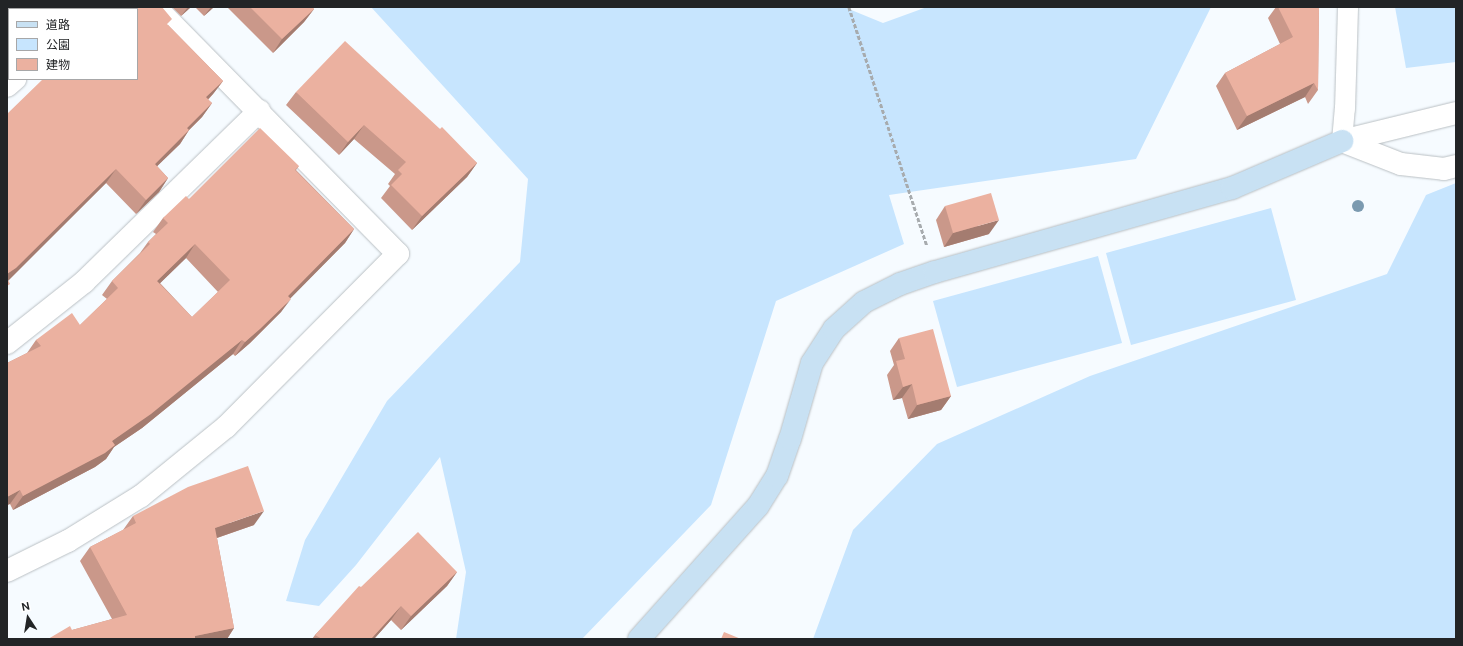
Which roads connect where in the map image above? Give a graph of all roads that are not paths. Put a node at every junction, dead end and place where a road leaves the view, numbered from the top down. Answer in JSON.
{"nodes":[{"id":1,"x":155,"y":7,"type":"edge"},
{"id":2,"x":1348,"y":7,"type":"edge"},
{"id":3,"x":259,"y":112,"type":"junction"},
{"id":4,"x":1456,"y":113,"type":"edge"},
{"id":5,"x":1342,"y":141,"type":"junction"},
{"id":6,"x":1456,"y":166,"type":"edge"},
{"id":7,"x":7,"y":343,"type":"edge"},
{"id":8,"x":7,"y":571,"type":"edge"},
{"id":9,"x":639,"y":639,"type":"edge"}],
"edges":[{"from":1,"to":3,"type":"street"},
{"from":2,"to":5,"type":"lane"},
{"from":3,"to":7,"type":"street"},
{"from":3,"to":8,"type":"street"},
{"from":4,"to":5,"type":"street"},
{"from":5,"to":6,"type":"street"},
{"from":5,"to":9,"type":"street"}]}
